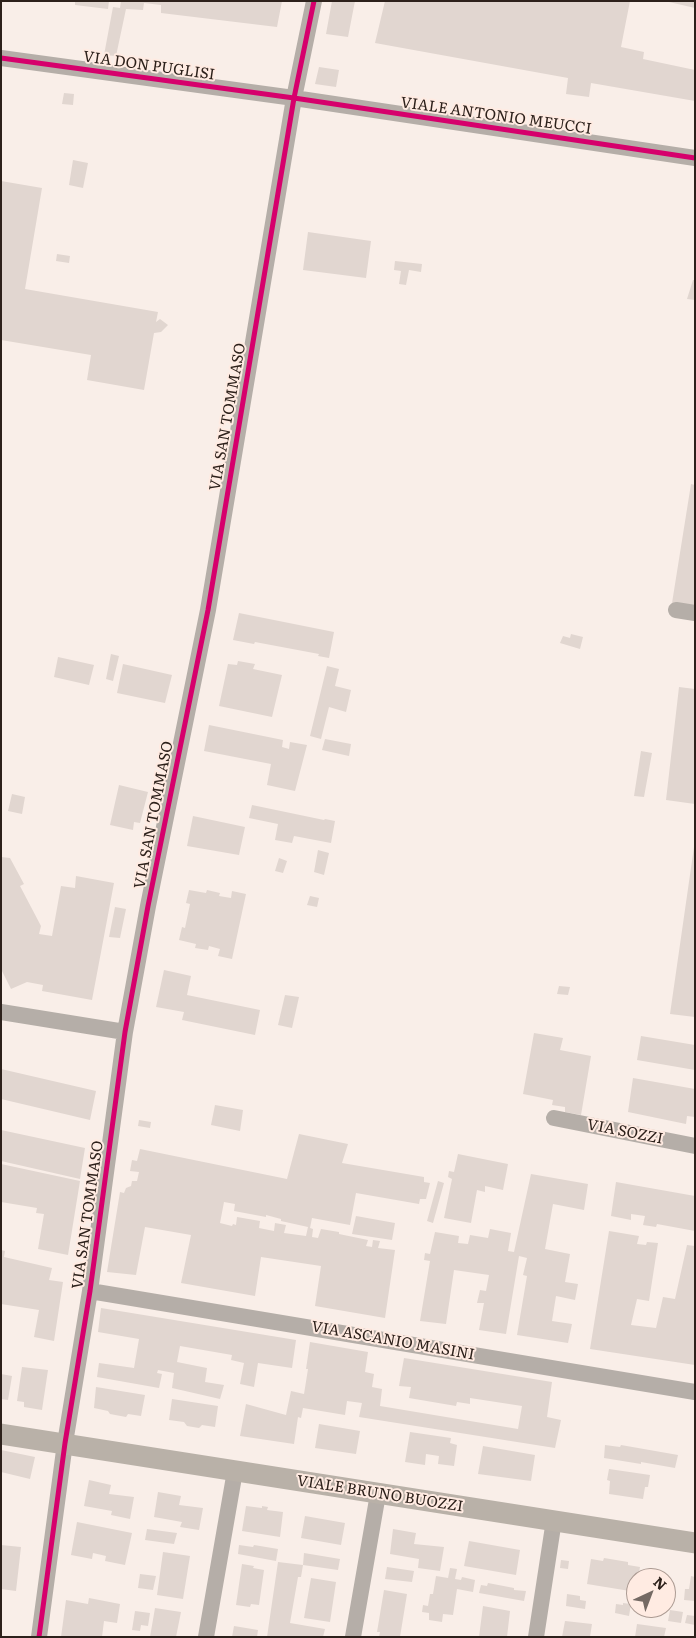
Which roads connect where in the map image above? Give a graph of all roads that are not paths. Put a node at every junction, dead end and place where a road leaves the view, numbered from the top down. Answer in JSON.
{"nodes":[{"id":1,"x":314,"y":1,"type":"edge"},
{"id":2,"x":1,"y":58,"type":"edge"},
{"id":3,"x":294,"y":98,"type":"junction"},
{"id":4,"x":695,"y":158,"type":"edge"},
{"id":5,"x":676,"y":610,"type":"dead end"},
{"id":6,"x":695,"y":613,"type":"edge"},
{"id":7,"x":1,"y":1012,"type":"edge"},
{"id":8,"x":125,"y":1032,"type":"junction"},
{"id":9,"x":554,"y":1118,"type":"dead end"},
{"id":10,"x":695,"y":1146,"type":"edge"},
{"id":11,"x":90,"y":1291,"type":"junction"},
{"id":12,"x":695,"y":1392,"type":"edge"},
{"id":13,"x":1,"y":1434,"type":"edge"},
{"id":14,"x":65,"y":1444,"type":"junction"},
{"id":15,"x":235,"y":1472,"type":"junction"},
{"id":16,"x":378,"y":1494,"type":"junction"},
{"id":17,"x":554,"y":1520,"type":"junction"},
{"id":18,"x":695,"y":1543,"type":"edge"},
{"id":19,"x":39,"y":1637,"type":"edge"},
{"id":20,"x":206,"y":1637,"type":"edge"},
{"id":21,"x":353,"y":1637,"type":"edge"},
{"id":22,"x":536,"y":1637,"type":"edge"}],
"edges":[{"from":1,"to":3,"type":"street","name":"VIA SAN TOMMASO"},
{"from":2,"to":3,"type":"street","name":"VIA DON PUGLISI"},
{"from":3,"to":4,"type":"street","name":"VIALE ANTONIO MEUCCI"},
{"from":3,"to":8,"type":"street","name":"VIA SAN TOMMASO"},
{"from":5,"to":6,"type":"street"},
{"from":7,"to":8,"type":"street"},
{"from":8,"to":11,"type":"street","name":"VIA SAN TOMMASO"},
{"from":9,"to":10,"type":"street","name":"VIA SOZZI"},
{"from":11,"to":12,"type":"street","name":"VIA ASCANIO MASINI"},
{"from":11,"to":14,"type":"street","name":"VIA SAN TOMMASO"},
{"from":13,"to":14,"type":"main road","name":"VIALE BRUNO BUOZZI"},
{"from":14,"to":15,"type":"main road","name":"VIALE BRUNO BUOZZI"},
{"from":14,"to":19,"type":"street","name":"VIA SAN TOMMASO"},
{"from":15,"to":16,"type":"main road","name":"VIALE BRUNO BUOZZI"},
{"from":15,"to":20,"type":"street"},
{"from":16,"to":17,"type":"main road","name":"VIALE BRUNO BUOZZI"},
{"from":16,"to":21,"type":"street"},
{"from":17,"to":18,"type":"main road","name":"VIALE BRUNO BUOZZI"},
{"from":17,"to":22,"type":"street"}]}
